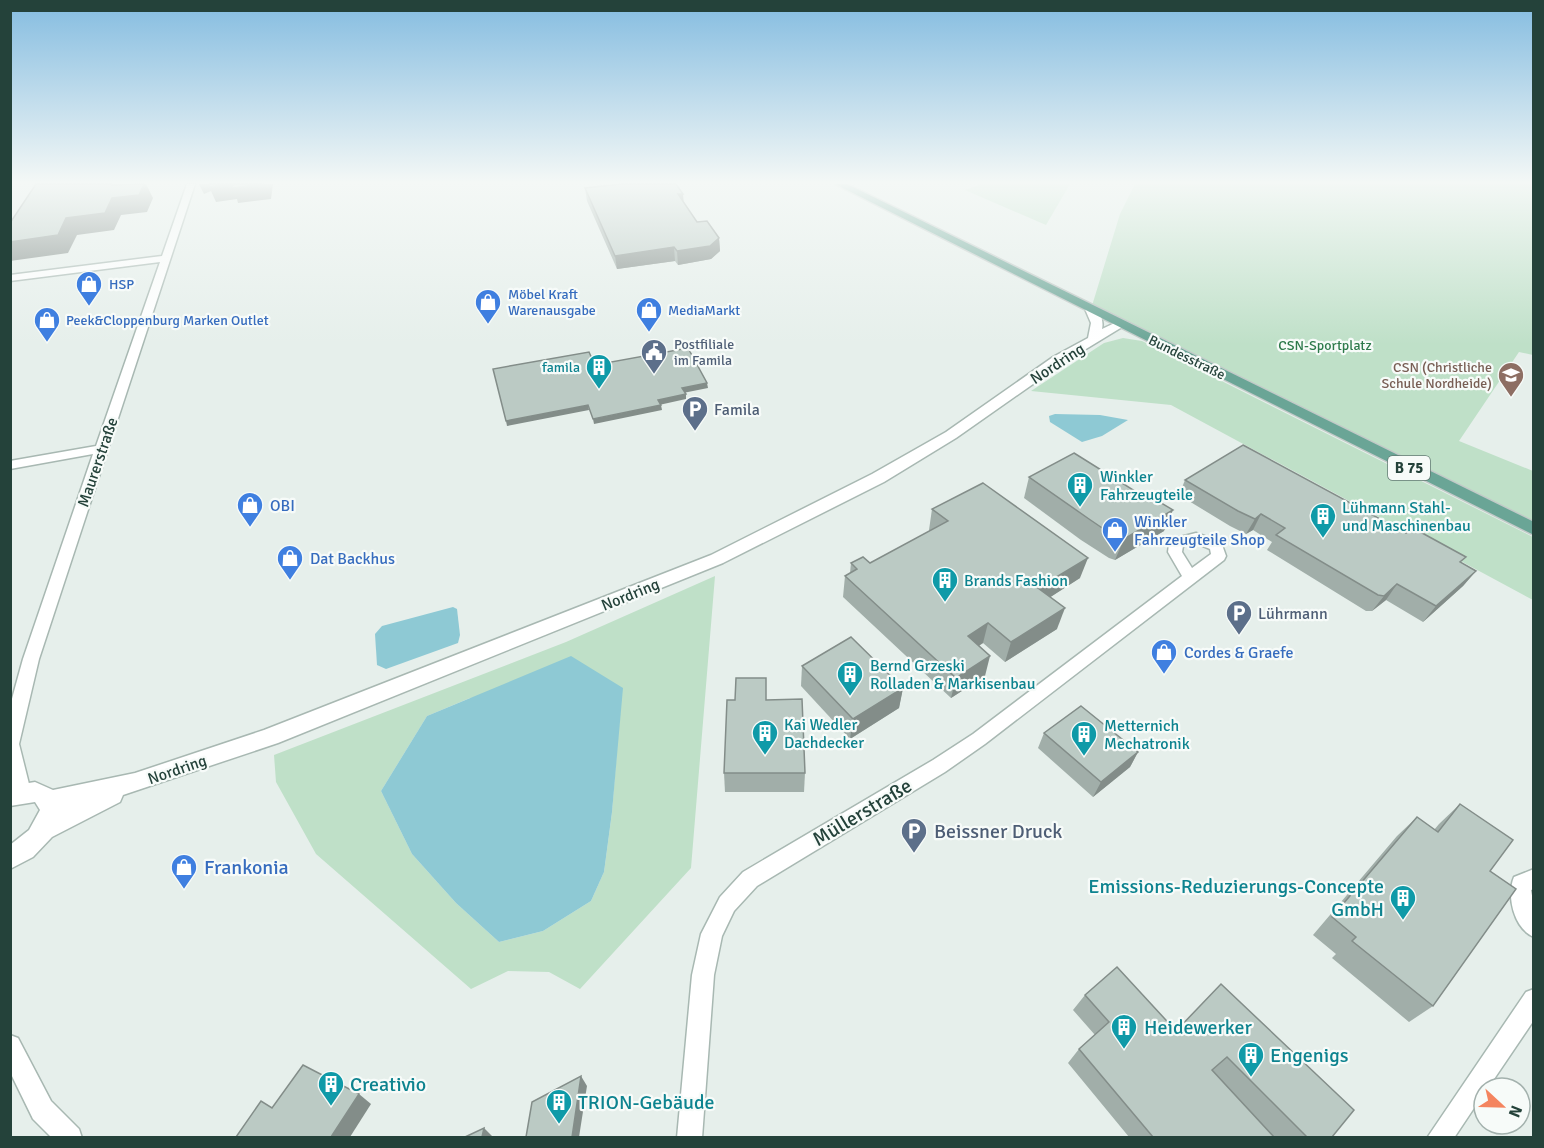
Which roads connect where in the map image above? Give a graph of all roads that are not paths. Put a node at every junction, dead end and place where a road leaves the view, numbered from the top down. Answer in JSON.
{"nodes":[{"id":1,"x":173,"y":238,"type":"edge"},
{"id":2,"x":948,"y":238,"type":"edge"},
{"id":3,"x":166,"y":258,"type":"junction"},
{"id":4,"x":10,"y":278,"type":"edge"},
{"id":5,"x":1091,"y":309,"type":"junction"},
{"id":6,"x":1127,"y":327,"type":"junction"},
{"id":7,"x":1094,"y":339,"type":"junction"},
{"id":8,"x":102,"y":449,"type":"junction"},
{"id":9,"x":10,"y":465,"type":"edge"},
{"id":10,"x":1533,"y":529,"type":"edge"},
{"id":11,"x":1190,"y":577,"type":"dead end"},
{"id":12,"x":10,"y":744,"type":"edge"},
{"id":13,"x":135,"y":783,"type":"junction"},
{"id":14,"x":16,"y":794,"type":"edge"},
{"id":15,"x":50,"y":801,"type":"junction"},
{"id":16,"x":45,"y":829,"type":"junction"},
{"id":17,"x":10,"y":858,"type":"edge"},
{"id":18,"x":1533,"y":879,"type":"edge"},
{"id":19,"x":1533,"y":927,"type":"edge"},
{"id":20,"x":1533,"y":1000,"type":"edge"},
{"id":21,"x":10,"y":1046,"type":"edge"},
{"id":22,"x":70,"y":1137,"type":"edge"},
{"id":23,"x":689,"y":1137,"type":"edge"},
{"id":24,"x":1439,"y":1137,"type":"edge"}],
"edges":[{"from":1,"to":3,"type":"street","name":"Maurerstraße"},
{"from":2,"to":5,"type":"main road","name":"Bundesstraße","number":"B 75"},
{"from":3,"to":4,"type":"street"},
{"from":3,"to":8,"type":"street","name":"Maurerstraße"},
{"from":5,"to":6,"type":"main road","name":"Bundesstraße","number":"B 75"},
{"from":5,"to":7,"type":"street","name":"Nordring"},
{"from":6,"to":7,"type":"street","name":"Nordring"},
{"from":6,"to":10,"type":"main road","name":"Bundesstraße","number":"B 75"},
{"from":7,"to":13,"type":"street","name":"Nordring"},
{"from":8,"to":9,"type":"street"},
{"from":8,"to":12,"type":"street","name":"Maurerstraße"},
{"from":11,"to":23,"type":"street","name":"Müllerstraße"},
{"from":12,"to":14,"type":"street","name":"Maurerstraße"},
{"from":13,"to":15,"type":"street","name":"Nordring"},
{"from":13,"to":16,"type":"street","name":"Nordring"},
{"from":14,"to":15,"type":"street"},
{"from":15,"to":16,"type":"street"},
{"from":16,"to":17,"type":"street","name":"Nordring"},
{"from":18,"to":19,"type":"street"},
{"from":20,"to":24,"type":"street"},
{"from":21,"to":22,"type":"street"}]}
